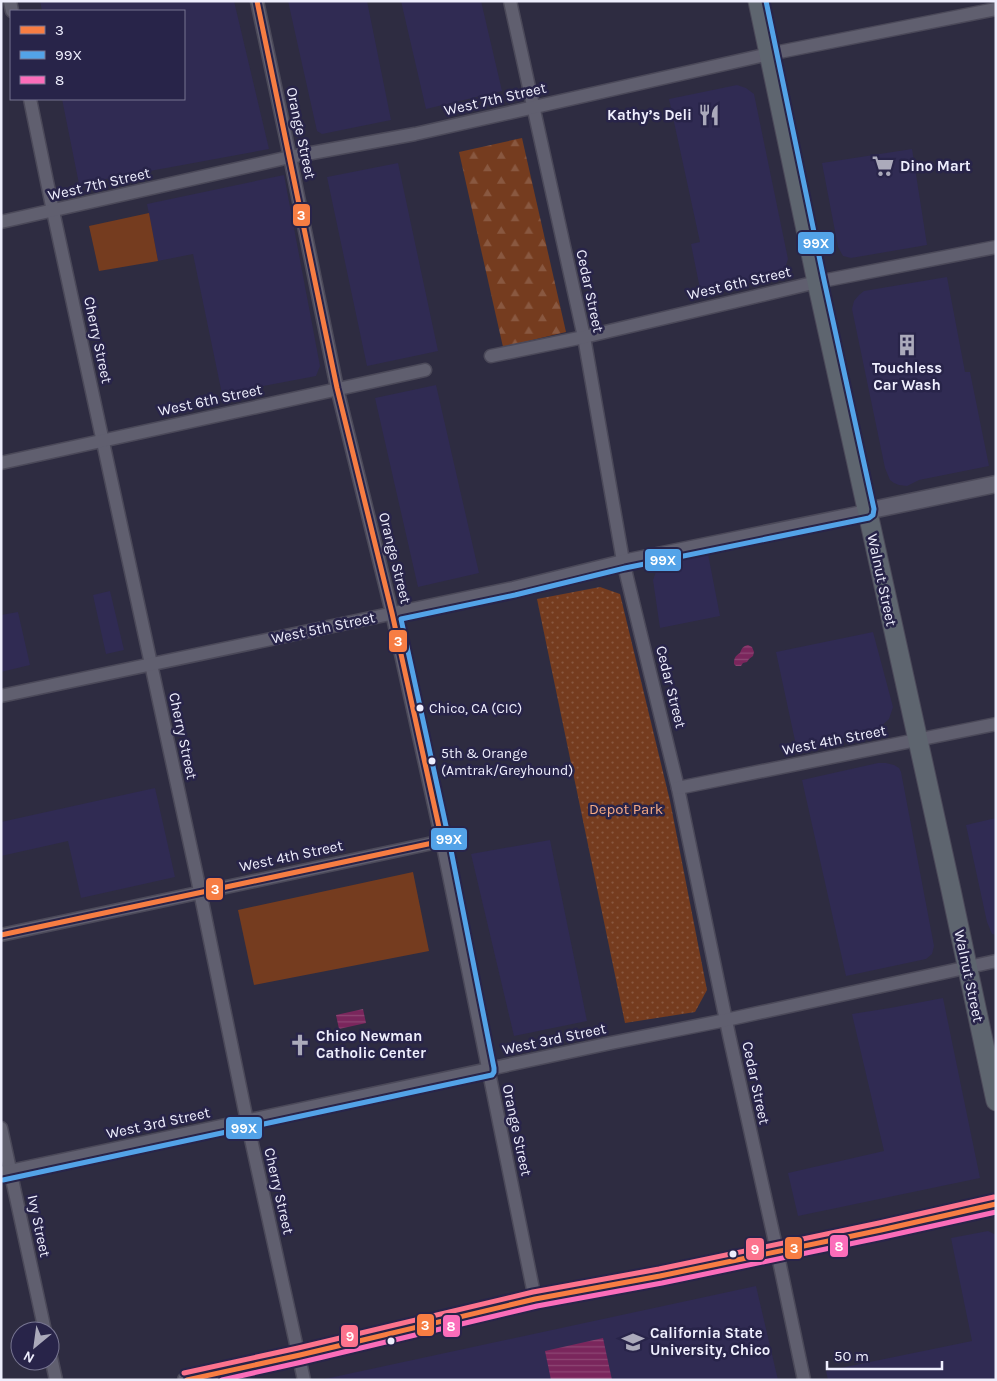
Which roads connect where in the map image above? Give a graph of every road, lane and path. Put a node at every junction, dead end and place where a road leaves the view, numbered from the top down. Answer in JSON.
{"nodes":[{"id":1,"x":257,"y":1,"type":"edge"},
{"id":2,"x":510,"y":1,"type":"edge"},
{"id":3,"x":758,"y":1,"type":"edge"},
{"id":4,"x":996,"y":9,"type":"edge"},
{"id":5,"x":769,"y":54,"type":"junction"},
{"id":6,"x":30,"y":100,"type":"edge"},
{"id":7,"x":534,"y":106,"type":"junction"},
{"id":8,"x":290,"y":157,"type":"junction"},
{"id":9,"x":53,"y":211,"type":"junction"},
{"id":10,"x":1,"y":222,"type":"edge"},
{"id":11,"x":996,"y":247,"type":"edge"},
{"id":12,"x":817,"y":282,"type":"junction"},
{"id":13,"x":584,"y":337,"type":"junction"},
{"id":14,"x":491,"y":356,"type":"dead end"},
{"id":15,"x":425,"y":370,"type":"dead end"},
{"id":16,"x":337,"y":388,"type":"junction"},
{"id":17,"x":102,"y":440,"type":"junction"},
{"id":18,"x":1,"y":462,"type":"edge"},
{"id":19,"x":996,"y":484,"type":"edge"},
{"id":20,"x":867,"y":511,"type":"junction"},
{"id":21,"x":623,"y":561,"type":"junction"},
{"id":22,"x":392,"y":613,"type":"junction"},
{"id":23,"x":151,"y":664,"type":"junction"},
{"id":24,"x":1,"y":696,"type":"edge"},
{"id":25,"x":996,"y":724,"type":"edge"},
{"id":26,"x":917,"y":740,"type":"junction"},
{"id":27,"x":678,"y":788,"type":"junction"},
{"id":28,"x":442,"y":841,"type":"junction"},
{"id":29,"x":200,"y":893,"type":"junction"},
{"id":30,"x":1,"y":935,"type":"edge"},
{"id":31,"x":996,"y":961,"type":"edge"},
{"id":32,"x":967,"y":967,"type":"junction"},
{"id":33,"x":726,"y":1020,"type":"junction"},
{"id":34,"x":488,"y":1070,"type":"junction"},
{"id":35,"x":996,"y":1101,"type":"edge"},
{"id":36,"x":247,"y":1121,"type":"junction"},
{"id":37,"x":1,"y":1128,"type":"edge"},
{"id":38,"x":6,"y":1172,"type":"edge"},
{"id":39,"x":996,"y":1204,"type":"edge"},
{"id":40,"x":777,"y":1251,"type":"junction"},
{"id":41,"x":535,"y":1299,"type":"junction"},
{"id":42,"x":43,"y":1321,"type":"edge"},
{"id":43,"x":300,"y":1355,"type":"junction"},
{"id":44,"x":186,"y":1380,"type":"edge"},
{"id":45,"x":304,"y":1380,"type":"edge"},
{"id":46,"x":804,"y":1380,"type":"edge"}],
"edges":[{"from":1,"to":8,"type":"street","name":"Orange Street"},
{"from":2,"to":7,"type":"street","name":"Cedar Street"},
{"from":3,"to":5,"type":"main road","name":"Walnut Street"},
{"from":4,"to":5,"type":"street","name":"West 7th Street"},
{"from":5,"to":7,"type":"street","name":"West 7th Street"},
{"from":5,"to":12,"type":"main road","name":"Walnut Street"},
{"from":6,"to":9,"type":"street","name":"Cherry Street"},
{"from":7,"to":8,"type":"street","name":"West 7th Street"},
{"from":7,"to":13,"type":"street","name":"Cedar Street"},
{"from":8,"to":9,"type":"street","name":"West 7th Street"},
{"from":8,"to":16,"type":"street","name":"Orange Street"},
{"from":9,"to":10,"type":"street","name":"West 7th Street"},
{"from":9,"to":17,"type":"street","name":"Cherry Street"},
{"from":11,"to":12,"type":"street","name":"West 6th Street"},
{"from":12,"to":13,"type":"street","name":"West 6th Street"},
{"from":12,"to":20,"type":"main road","name":"Walnut Street"},
{"from":13,"to":14,"type":"street","name":"West 6th Street"},
{"from":13,"to":21,"type":"street","name":"Cedar Street"},
{"from":15,"to":16,"type":"street","name":"West 6th Street"},
{"from":16,"to":17,"type":"street","name":"West 6th Street"},
{"from":16,"to":22,"type":"street","name":"Orange Street"},
{"from":17,"to":18,"type":"street","name":"West 6th Street"},
{"from":17,"to":23,"type":"street","name":"Cherry Street"},
{"from":19,"to":20,"type":"street","name":"West 5th Street"},
{"from":20,"to":21,"type":"street","name":"West 5th Street"},
{"from":20,"to":26,"type":"main road","name":"Walnut Street"},
{"from":21,"to":22,"type":"street","name":"West 5th Street"},
{"from":21,"to":27,"type":"street","name":"Cedar Street"},
{"from":22,"to":23,"type":"street","name":"West 5th Street"},
{"from":22,"to":28,"type":"street","name":"Orange Street"},
{"from":23,"to":24,"type":"street","name":"West 5th Street"},
{"from":23,"to":29,"type":"street","name":"Cherry Street"},
{"from":25,"to":26,"type":"street","name":"West 4th Street"},
{"from":26,"to":27,"type":"street","name":"West 4th Street"},
{"from":26,"to":32,"type":"main road","name":"Walnut Street"},
{"from":27,"to":33,"type":"street","name":"Cedar Street"},
{"from":28,"to":29,"type":"street","name":"West 4th Street"},
{"from":28,"to":34,"type":"street","name":"Orange Street"},
{"from":29,"to":30,"type":"street","name":"West 4th Street"},
{"from":29,"to":36,"type":"street","name":"Cherry Street"},
{"from":31,"to":32,"type":"street","name":"West 3rd Street"},
{"from":32,"to":33,"type":"street","name":"West 3rd Street"},
{"from":32,"to":35,"type":"main road","name":"Walnut Street"},
{"from":33,"to":34,"type":"street","name":"West 3rd Street"},
{"from":33,"to":40,"type":"street","name":"Cedar Street"},
{"from":34,"to":36,"type":"street","name":"West 3rd Street"},
{"from":34,"to":41,"type":"street","name":"Orange Street"},
{"from":36,"to":38,"type":"street","name":"West 3rd Street"},
{"from":36,"to":43,"type":"street","name":"Cherry Street"},
{"from":37,"to":38,"type":"street","name":"Ivy Street"},
{"from":38,"to":42,"type":"street","name":"Ivy Street"},
{"from":39,"to":40,"type":"street"},
{"from":40,"to":41,"type":"street"},
{"from":40,"to":46,"type":"street","name":"Cedar Street"},
{"from":41,"to":43,"type":"street"},
{"from":43,"to":44,"type":"street"},
{"from":43,"to":45,"type":"street","name":"Cherry Street"}]}
